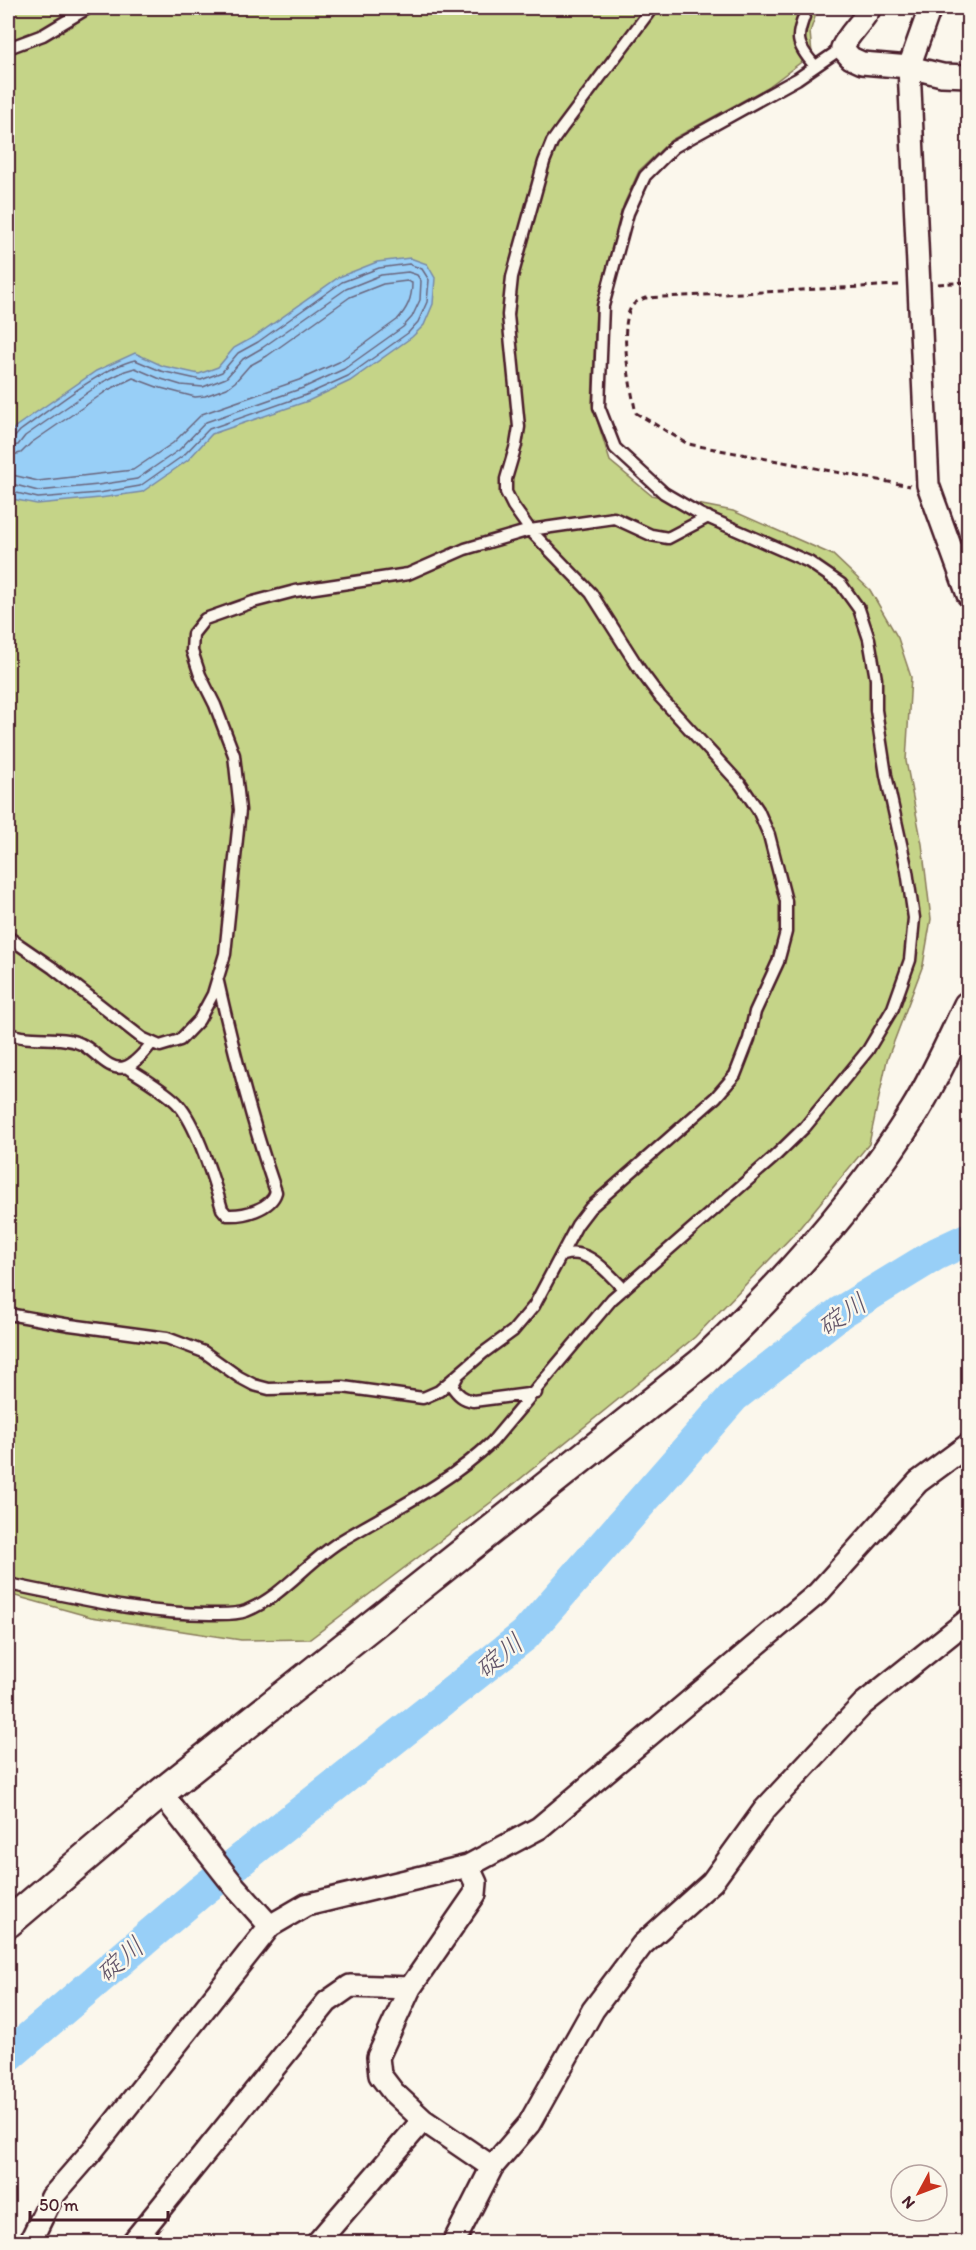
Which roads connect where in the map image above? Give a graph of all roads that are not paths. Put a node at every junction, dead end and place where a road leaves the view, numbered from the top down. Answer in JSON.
{"nodes":[{"id":1,"x":88,"y":8,"type":"edge"},
{"id":2,"x":652,"y":8,"type":"edge"},
{"id":3,"x":807,"y":8,"type":"edge"},
{"id":4,"x":870,"y":8,"type":"edge"},
{"id":5,"x":930,"y":8,"type":"edge"},
{"id":6,"x":8,"y":48,"type":"edge"},
{"id":7,"x":842,"y":48,"type":"junction"},
{"id":8,"x":815,"y":66,"type":"junction"},
{"id":9,"x":909,"y":67,"type":"junction"},
{"id":10,"x":969,"y":76,"type":"edge"},
{"id":11,"x":708,"y":518,"type":"junction"},
{"id":12,"x":530,"y":530,"type":"junction"},
{"id":13,"x":969,"y":595,"type":"edge"},
{"id":14,"x":8,"y":937,"type":"edge"},
{"id":15,"x":218,"y":979,"type":"junction"},
{"id":16,"x":969,"y":1006,"type":"edge"},
{"id":17,"x":8,"y":1033,"type":"edge"},
{"id":18,"x":152,"y":1042,"type":"junction"},
{"id":19,"x":126,"y":1067,"type":"junction"},
{"id":20,"x":563,"y":1255,"type":"junction"},
{"id":21,"x":624,"y":1289,"type":"junction"},
{"id":22,"x":8,"y":1314,"type":"edge"},
{"id":23,"x":457,"y":1377,"type":"junction"},
{"id":24,"x":536,"y":1393,"type":"junction"},
{"id":25,"x":969,"y":1445,"type":"edge"},
{"id":26,"x":8,"y":1584,"type":"edge"},
{"id":27,"x":969,"y":1620,"type":"edge"},
{"id":28,"x":161,"y":1793,"type":"junction"},
{"id":29,"x":468,"y":1866,"type":"junction"},
{"id":30,"x":8,"y":1923,"type":"edge"},
{"id":31,"x":270,"y":1926,"type":"junction"},
{"id":32,"x":410,"y":1988,"type":"junction"},
{"id":33,"x":423,"y":2120,"type":"junction"},
{"id":34,"x":492,"y":2167,"type":"junction"},
{"id":35,"x":30,"y":2242,"type":"edge"},
{"id":36,"x":133,"y":2242,"type":"edge"},
{"id":37,"x":318,"y":2242,"type":"edge"},
{"id":38,"x":454,"y":2242,"type":"edge"}],
"edges":[{"from":1,"to":6,"type":"lane"},
{"from":2,"to":12,"type":"lane"},
{"from":3,"to":8,"type":"lane"},
{"from":4,"to":7,"type":"street"},
{"from":5,"to":9,"type":"street"},
{"from":7,"to":8,"type":"lane"},
{"from":7,"to":9,"type":"street"},
{"from":8,"to":11,"type":"lane"},
{"from":9,"to":10,"type":"street"},
{"from":9,"to":13,"type":"street"},
{"from":11,"to":12,"type":"lane"},
{"from":11,"to":21,"type":"lane"},
{"from":12,"to":15,"type":"lane"},
{"from":12,"to":20,"type":"lane"},
{"from":14,"to":18,"type":"lane"},
{"from":15,"to":18,"type":"lane"},
{"from":15,"to":19,"type":"lane"},
{"from":16,"to":28,"type":"street"},
{"from":17,"to":19,"type":"lane"},
{"from":18,"to":19,"type":"lane"},
{"from":20,"to":21,"type":"lane"},
{"from":20,"to":23,"type":"lane"},
{"from":21,"to":24,"type":"lane"},
{"from":22,"to":23,"type":"lane"},
{"from":23,"to":24,"type":"lane"},
{"from":24,"to":26,"type":"lane"},
{"from":25,"to":29,"type":"street"},
{"from":27,"to":34,"type":"street"},
{"from":28,"to":30,"type":"street"},
{"from":28,"to":31,"type":"street"},
{"from":29,"to":31,"type":"street"},
{"from":29,"to":32,"type":"street"},
{"from":31,"to":35,"type":"street"},
{"from":32,"to":33,"type":"street"},
{"from":32,"to":36,"type":"street"},
{"from":33,"to":34,"type":"street"},
{"from":33,"to":37,"type":"street"},
{"from":34,"to":38,"type":"street"}]}
